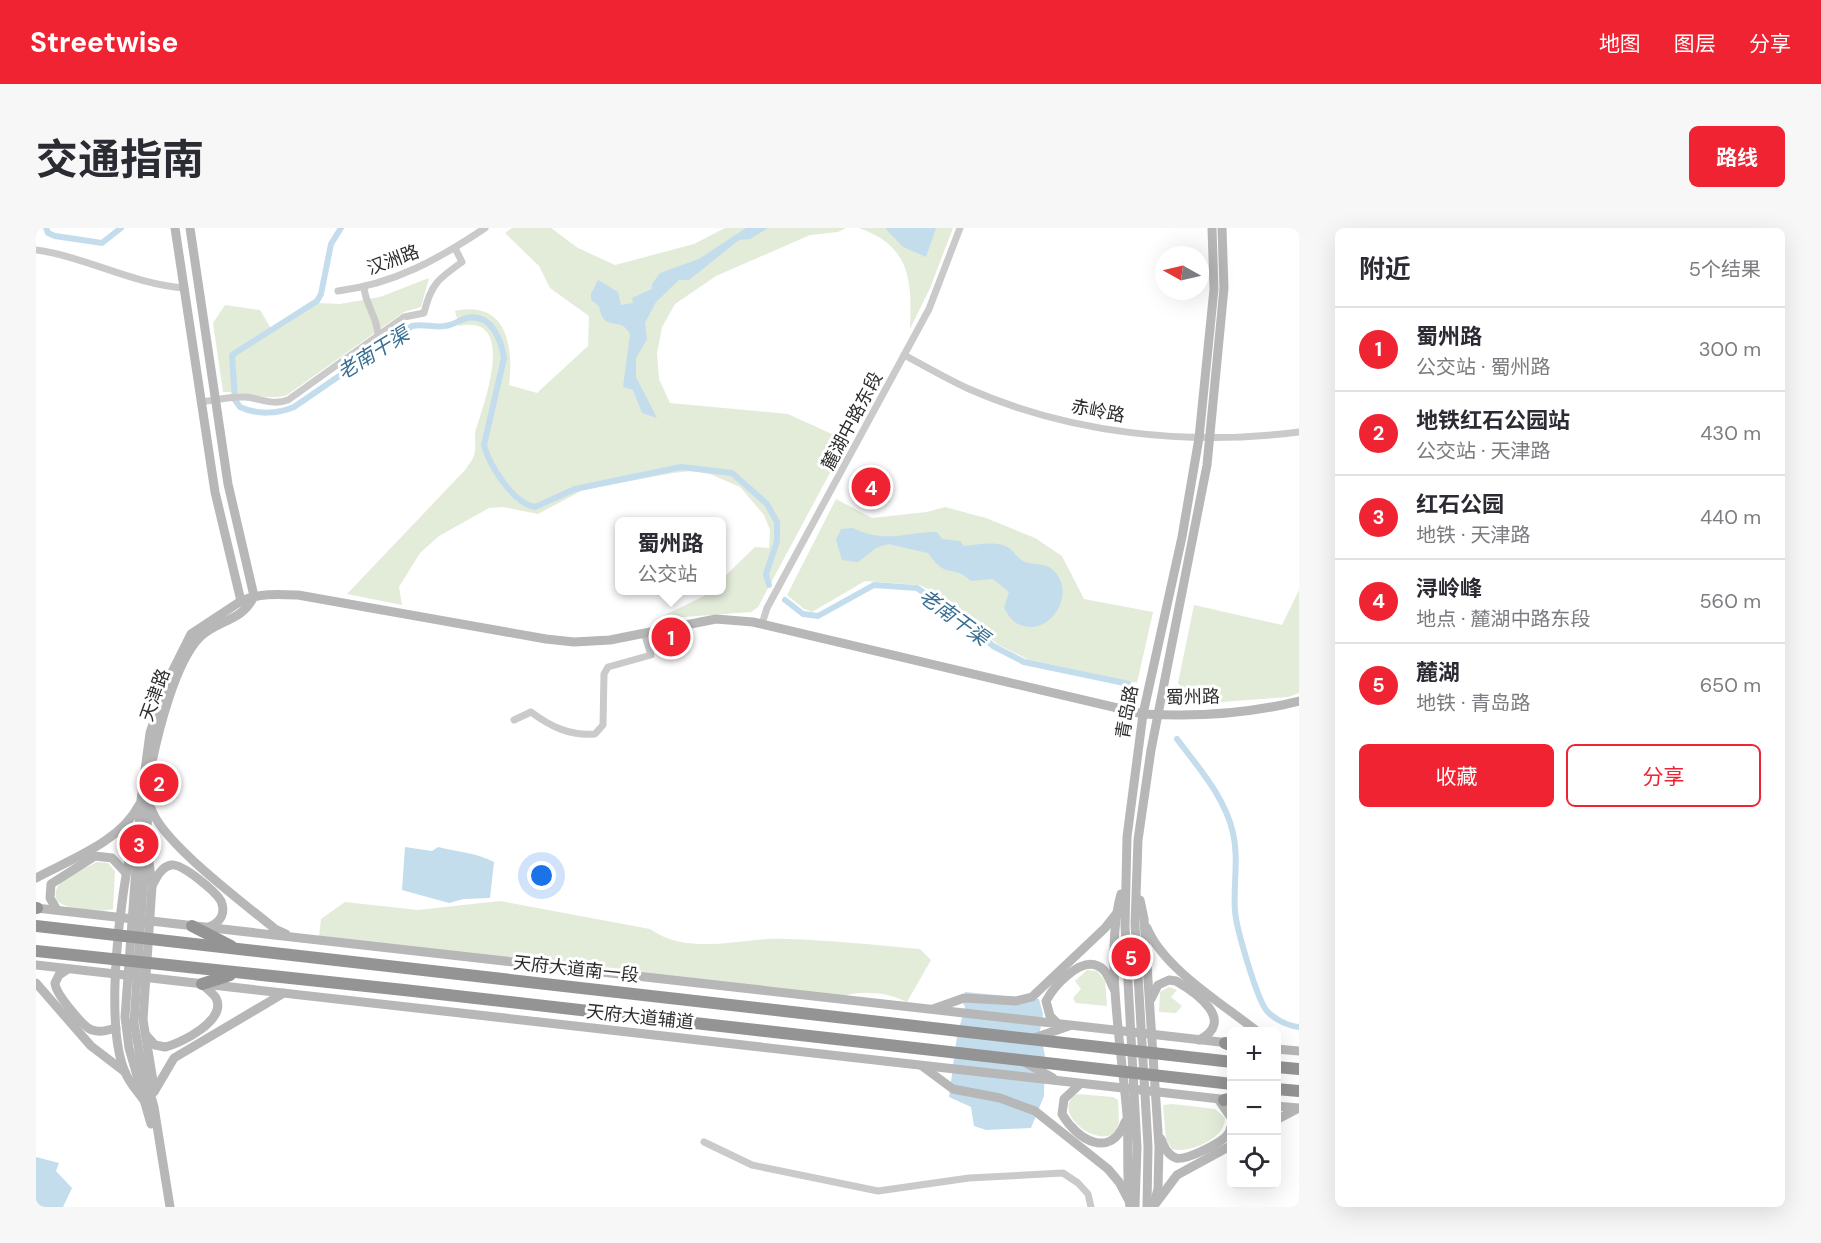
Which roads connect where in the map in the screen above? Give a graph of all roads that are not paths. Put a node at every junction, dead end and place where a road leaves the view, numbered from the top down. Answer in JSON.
{"nodes":[{"id":1,"x":175,"y":228,"type":"edge"},
{"id":2,"x":190,"y":228,"type":"edge"},
{"id":3,"x":485,"y":228,"type":"edge"},
{"id":4,"x":960,"y":228,"type":"edge"},
{"id":5,"x":1212,"y":228,"type":"edge"},
{"id":6,"x":1222,"y":228,"type":"edge"},
{"id":7,"x":455,"y":248,"type":"junction"},
{"id":8,"x":36,"y":250,"type":"edge"},
{"id":9,"x":364,"y":287,"type":"junction"},
{"id":10,"x":184,"y":288,"type":"junction"},
{"id":11,"x":338,"y":291,"type":"dead end"},
{"id":12,"x":378,"y":336,"type":"junction"},
{"id":13,"x":904,"y":355,"type":"junction"},
{"id":14,"x":214,"y":400,"type":"junction"},
{"id":15,"x":201,"y":402,"type":"junction"},
{"id":16,"x":1299,"y":432,"type":"edge"},
{"id":17,"x":1199,"y":438,"type":"junction"},
{"id":18,"x":1209,"y":439,"type":"junction"},
{"id":19,"x":254,"y":596,"type":"junction"},
{"id":20,"x":241,"y":602,"type":"junction"},
{"id":21,"x":762,"y":624,"type":"junction"},
{"id":22,"x":644,"y":633,"type":"junction"},
{"id":23,"x":1299,"y":701,"type":"edge"},
{"id":24,"x":1143,"y":714,"type":"junction"},
{"id":25,"x":1157,"y":715,"type":"junction"},
{"id":26,"x":514,"y":720,"type":"dead end"},
{"id":27,"x":145,"y":800,"type":"junction"},
{"id":28,"x":140,"y":814,"type":"junction"},
{"id":29,"x":147,"y":838,"type":"junction"},
{"id":30,"x":126,"y":873,"type":"junction"},
{"id":31,"x":36,"y":878,"type":"edge"},
{"id":32,"x":1125,"y":883,"type":"junction"},
{"id":33,"x":1136,"y":883,"type":"junction"},
{"id":34,"x":152,"y":886,"type":"junction"},
{"id":35,"x":36,"y":908,"type":"edge"},
{"id":36,"x":57,"y":910,"type":"junction"},
{"id":37,"x":1116,"y":914,"type":"junction"},
{"id":38,"x":1144,"y":919,"type":"junction"},
{"id":39,"x":36,"y":926,"type":"edge"},
{"id":40,"x":192,"y":926,"type":"junction"},
{"id":41,"x":209,"y":928,"type":"junction"},
{"id":42,"x":293,"y":937,"type":"junction"},
{"id":43,"x":237,"y":949,"type":"junction"},
{"id":44,"x":36,"y":951,"type":"edge"},
{"id":45,"x":36,"y":965,"type":"edge"},
{"id":46,"x":68,"y":969,"type":"junction"},
{"id":47,"x":234,"y":974,"type":"junction"},
{"id":48,"x":36,"y":983,"type":"edge"},
{"id":49,"x":202,"y":984,"type":"junction"},
{"id":50,"x":284,"y":993,"type":"junction"},
{"id":51,"x":1116,"y":993,"type":"junction"},
{"id":52,"x":1150,"y":1004,"type":"junction"},
{"id":53,"x":932,"y":1010,"type":"junction"},
{"id":54,"x":1058,"y":1024,"type":"junction"},
{"id":55,"x":1071,"y":1026,"type":"junction"},
{"id":56,"x":1252,"y":1027,"type":"edge"},
{"id":57,"x":116,"y":1028,"type":"junction"},
{"id":58,"x":144,"y":1033,"type":"junction"},
{"id":59,"x":1047,"y":1037,"type":"junction"},
{"id":60,"x":1199,"y":1040,"type":"junction"},
{"id":61,"x":1227,"y":1044,"type":"edge"},
{"id":62,"x":1281,"y":1049,"type":"edge"},
{"id":63,"x":1299,"y":1052,"type":"edge"},
{"id":64,"x":1227,"y":1061,"type":"edge"},
{"id":65,"x":921,"y":1065,"type":"junction"},
{"id":66,"x":1281,"y":1067,"type":"edge"},
{"id":67,"x":1299,"y":1069,"type":"edge"},
{"id":68,"x":125,"y":1072,"type":"junction"},
{"id":69,"x":1048,"y":1073,"type":"junction"},
{"id":70,"x":1227,"y":1083,"type":"edge"},
{"id":71,"x":1080,"y":1084,"type":"junction"},
{"id":72,"x":1281,"y":1089,"type":"edge"},
{"id":73,"x":1299,"y":1091,"type":"edge"},
{"id":74,"x":154,"y":1092,"type":"junction"},
{"id":75,"x":1226,"y":1099,"type":"edge"},
{"id":76,"x":1281,"y":1106,"type":"edge"},
{"id":77,"x":151,"y":1107,"type":"junction"},
{"id":78,"x":1299,"y":1108,"type":"edge"},
{"id":79,"x":1127,"y":1117,"type":"junction"},
{"id":80,"x":1281,"y":1117,"type":"edge"},
{"id":81,"x":155,"y":1130,"type":"junction"},
{"id":82,"x":1158,"y":1134,"type":"junction"},
{"id":83,"x":1228,"y":1135,"type":"edge"},
{"id":84,"x":704,"y":1142,"type":"dead end"},
{"id":85,"x":1227,"y":1147,"type":"edge"},
{"id":86,"x":1132,"y":1206,"type":"edge"},
{"id":87,"x":164,"y":1207,"type":"edge"},
{"id":88,"x":170,"y":1207,"type":"edge"},
{"id":89,"x":1090,"y":1207,"type":"edge"},
{"id":90,"x":1147,"y":1207,"type":"edge"},
{"id":91,"x":1153,"y":1207,"type":"edge"}],
"edges":[{"from":1,"to":10,"type":"street"},
{"from":2,"to":14,"type":"street"},
{"from":3,"to":7,"type":"street","name":"汉洲路"},
{"from":4,"to":13,"type":"street","name":"麓湖中路东段"},
{"from":5,"to":17,"type":"street","name":"青岛路"},
{"from":6,"to":18,"type":"street","name":"青岛路"},
{"from":7,"to":9,"type":"street","name":"汉洲路"},
{"from":7,"to":12,"type":"street"},
{"from":8,"to":10,"type":"street"},
{"from":9,"to":11,"type":"street","name":"汉洲路"},
{"from":9,"to":12,"type":"street"},
{"from":10,"to":15,"type":"street"},
{"from":12,"to":14,"type":"street"},
{"from":13,"to":17,"type":"street","name":"赤岭路"},
{"from":13,"to":21,"type":"street","name":"麓湖中路东段"},
{"from":14,"to":15,"type":"street"},
{"from":14,"to":19,"type":"street"},
{"from":15,"to":20,"type":"street"},
{"from":16,"to":18,"type":"street","name":"赤岭路"},
{"from":17,"to":18,"type":"street","name":"赤岭路"},
{"from":17,"to":24,"type":"street","name":"青岛路"},
{"from":18,"to":25,"type":"street","name":"青岛路"},
{"from":19,"to":20,"type":"street","name":"蜀州路"},
{"from":19,"to":22,"type":"street","name":"蜀州路"},
{"from":19,"to":27,"type":"street","name":"天津路"},
{"from":20,"to":27,"type":"street","name":"天津路"},
{"from":21,"to":22,"type":"street","name":"蜀州路"},
{"from":21,"to":24,"type":"street","name":"蜀州路"},
{"from":22,"to":26,"type":"street"},
{"from":23,"to":25,"type":"street","name":"蜀州路"},
{"from":24,"to":25,"type":"street","name":"蜀州路"},
{"from":24,"to":32,"type":"street","name":"青岛路"},
{"from":25,"to":33,"type":"street","name":"青岛路"},
{"from":27,"to":28,"type":"street","name":"天津路"},
{"from":27,"to":29,"type":"street","name":"天津路"},
{"from":27,"to":31,"type":"street"},
{"from":27,"to":42,"type":"street"},
{"from":28,"to":30,"type":"street"},
{"from":28,"to":77,"type":"street","name":"天津路"},
{"from":29,"to":34,"type":"street"},
{"from":29,"to":77,"type":"street","name":"天津路"},
{"from":30,"to":36,"type":"street"},
{"from":30,"to":57,"type":"street"},
{"from":32,"to":37,"type":"street"},
{"from":32,"to":86,"type":"street","name":"青岛路"},
{"from":33,"to":38,"type":"street"},
{"from":33,"to":90,"type":"street","name":"青岛路"},
{"from":34,"to":41,"type":"street"},
{"from":34,"to":58,"type":"street"},
{"from":35,"to":36,"type":"street"},
{"from":36,"to":40,"type":"street"},
{"from":37,"to":51,"type":"street"},
{"from":37,"to":53,"type":"street"},
{"from":38,"to":52,"type":"street"},
{"from":38,"to":56,"type":"street"},
{"from":39,"to":43,"type":"highway","name":"天府大道南一段"},
{"from":40,"to":41,"type":"street"},
{"from":40,"to":43,"type":"highway"},
{"from":41,"to":42,"type":"street"},
{"from":42,"to":53,"type":"street"},
{"from":43,"to":59,"type":"highway","name":"天府大道南一段"},
{"from":44,"to":47,"type":"highway"},
{"from":45,"to":46,"type":"street","name":"天府大道辅道"},
{"from":46,"to":49,"type":"street","name":"天府大道辅道"},
{"from":46,"to":57,"type":"street"},
{"from":47,"to":49,"type":"highway"},
{"from":47,"to":69,"type":"highway"},
{"from":48,"to":68,"type":"street"},
{"from":49,"to":50,"type":"street","name":"天府大道辅道"},
{"from":49,"to":58,"type":"street"},
{"from":50,"to":65,"type":"street","name":"天府大道辅道"},
{"from":50,"to":74,"type":"street"},
{"from":51,"to":54,"type":"street"},
{"from":51,"to":79,"type":"street"},
{"from":52,"to":60,"type":"street"},
{"from":52,"to":82,"type":"street"},
{"from":53,"to":54,"type":"street"},
{"from":54,"to":55,"type":"street"},
{"from":55,"to":59,"type":"street"},
{"from":55,"to":60,"type":"street"},
{"from":57,"to":68,"type":"street"},
{"from":58,"to":74,"type":"street"},
{"from":59,"to":64,"type":"highway","name":"天府大道南一段"},
{"from":60,"to":61,"type":"street"},
{"from":62,"to":63,"type":"street"},
{"from":65,"to":69,"type":"street","name":"天府大道辅道"},
{"from":65,"to":86,"type":"street"},
{"from":66,"to":67,"type":"highway"},
{"from":68,"to":77,"type":"street"},
{"from":69,"to":70,"type":"highway"},
{"from":69,"to":71,"type":"street"},
{"from":71,"to":75,"type":"street"},
{"from":71,"to":79,"type":"street"},
{"from":72,"to":73,"type":"highway"},
{"from":74,"to":77,"type":"street"},
{"from":76,"to":78,"type":"street"},
{"from":77,"to":81,"type":"street","name":"天津路"},
{"from":78,"to":80,"type":"street"},
{"from":79,"to":86,"type":"street"},
{"from":81,"to":87,"type":"street","name":"天津路"},
{"from":81,"to":88,"type":"street","name":"天津路"},
{"from":82,"to":83,"type":"street"},
{"from":82,"to":91,"type":"street"},
{"from":84,"to":89,"type":"street"},
{"from":85,"to":91,"type":"street"}]}
